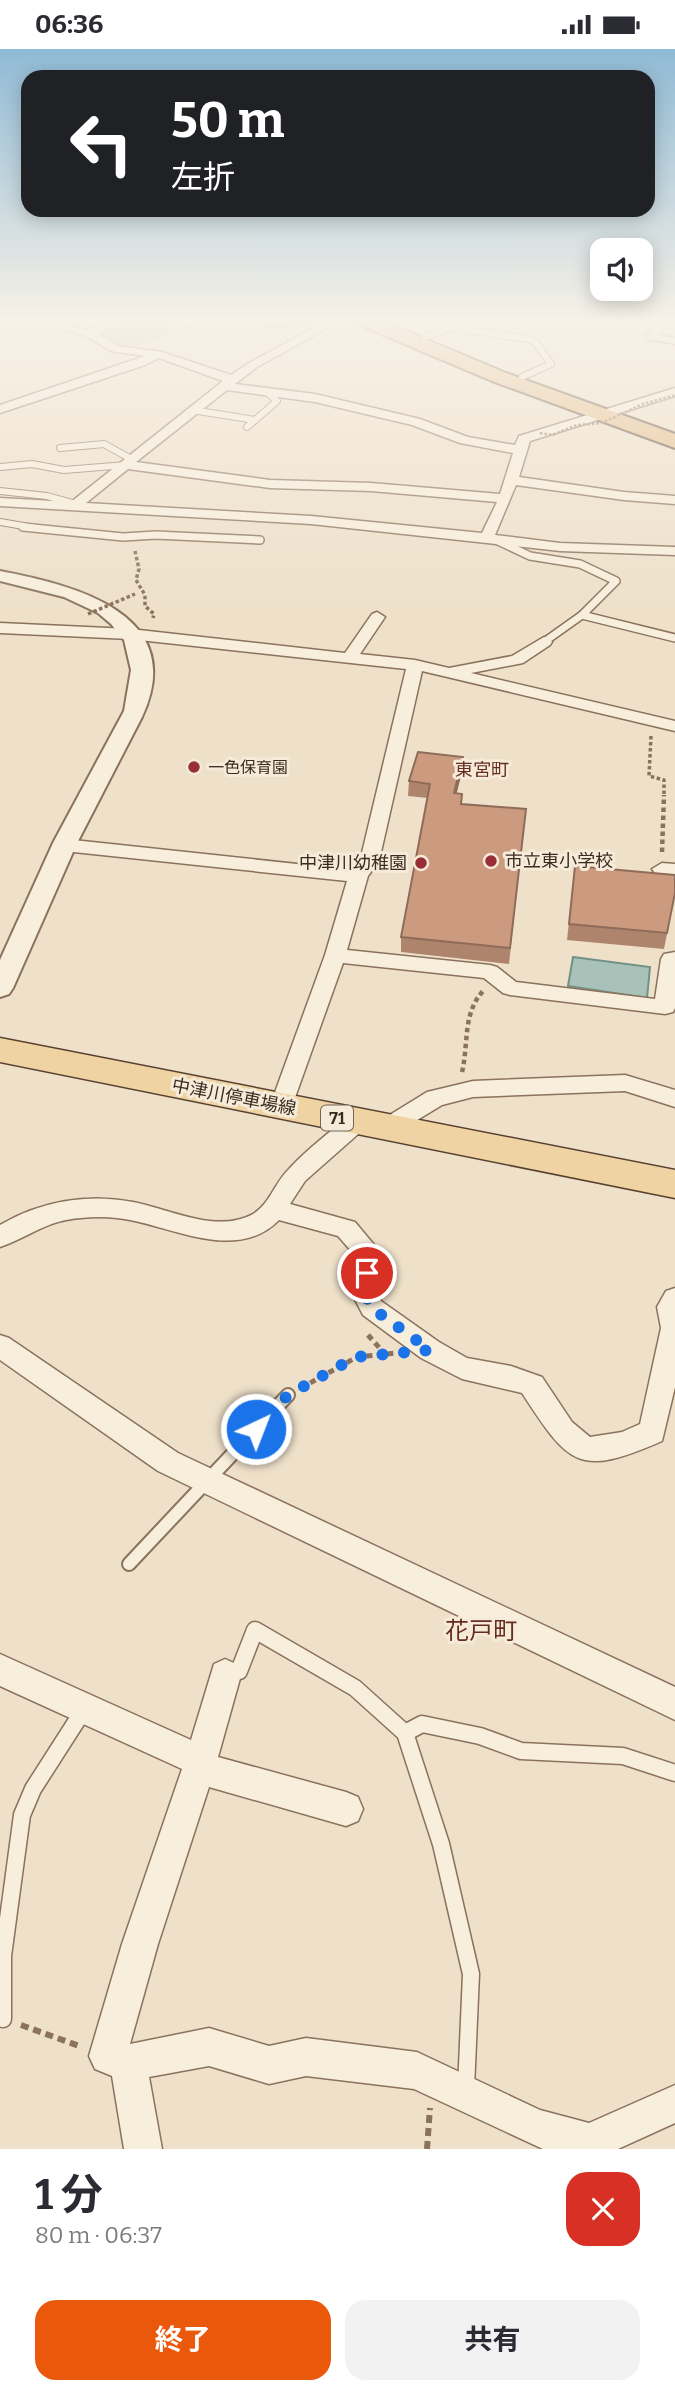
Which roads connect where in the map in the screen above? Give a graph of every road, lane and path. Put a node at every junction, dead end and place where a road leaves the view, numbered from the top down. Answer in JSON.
{"nodes":[{"id":1,"x":182,"y":418,"type":"edge"},
{"id":2,"x":244,"y":418,"type":"edge"},
{"id":3,"x":257,"y":418,"type":"edge"},
{"id":4,"x":399,"y":418,"type":"edge"},
{"id":5,"x":587,"y":418,"type":"edge"},
{"id":6,"x":613,"y":418,"type":"edge"},
{"id":7,"x":620,"y":418,"type":"edge"},
{"id":8,"x":627,"y":418,"type":"edge"},
{"id":9,"x":255,"y":420,"type":"junction"},
{"id":10,"x":247,"y":427,"type":"dead end"},
{"id":11,"x":675,"y":432,"type":"edge"},
{"id":12,"x":540,"y":433,"type":"junction"},
{"id":13,"x":675,"y":441,"type":"edge"},
{"id":14,"x":60,"y":449,"type":"dead end"},
{"id":15,"x":519,"y":450,"type":"junction"},
{"id":16,"x":130,"y":463,"type":"junction"},
{"id":17,"x":0,"y":467,"type":"edge"},
{"id":18,"x":512,"y":480,"type":"junction"},
{"id":19,"x":0,"y":491,"type":"edge"},
{"id":20,"x":505,"y":499,"type":"junction"},
{"id":21,"x":675,"y":500,"type":"edge"},
{"id":22,"x":0,"y":502,"type":"edge"},
{"id":23,"x":76,"y":504,"type":"junction"},
{"id":24,"x":0,"y":522,"type":"edge"},
{"id":25,"x":131,"y":537,"type":"junction"},
{"id":26,"x":490,"y":538,"type":"junction"},
{"id":27,"x":260,"y":540,"type":"dead end"},
{"id":28,"x":675,"y":551,"type":"edge"},
{"id":29,"x":0,"y":576,"type":"edge"},
{"id":30,"x":143,"y":592,"type":"junction"},
{"id":31,"x":88,"y":614,"type":"dead end"},
{"id":32,"x":582,"y":615,"type":"junction"},
{"id":33,"x":377,"y":617,"type":"dead end"},
{"id":34,"x":153,"y":618,"type":"dead end"},
{"id":35,"x":0,"y":628,"type":"edge"},
{"id":36,"x":130,"y":634,"type":"junction"},
{"id":37,"x":675,"y":638,"type":"edge"},
{"id":38,"x":544,"y":642,"type":"joint"},
{"id":39,"x":349,"y":658,"type":"junction"},
{"id":40,"x":415,"y":665,"type":"junction"},
{"id":41,"x":444,"y":673,"type":"junction"},
{"id":42,"x":652,"y":721,"type":"junction"},
{"id":43,"x":675,"y":726,"type":"edge"},
{"id":44,"x":64,"y":845,"type":"junction"},
{"id":45,"x":669,"y":870,"type":"edge"},
{"id":46,"x":358,"y":876,"type":"junction"},
{"id":47,"x":335,"y":955,"type":"junction"},
{"id":48,"x":675,"y":959,"type":"edge"},
{"id":49,"x":491,"y":972,"type":"junction"},
{"id":50,"x":0,"y":988,"type":"edge"},
{"id":51,"x":0,"y":1050,"type":"edge"},
{"id":52,"x":455,"y":1093,"type":"junction"},
{"id":53,"x":675,"y":1099,"type":"edge"},
{"id":54,"x":281,"y":1106,"type":"junction"},
{"id":55,"x":372,"y":1124,"type":"junction"},
{"id":56,"x":675,"y":1184,"type":"edge"},
{"id":57,"x":275,"y":1209,"type":"junction"},
{"id":58,"x":0,"y":1237,"type":"edge"},
{"id":59,"x":675,"y":1298,"type":"edge"},
{"id":60,"x":0,"y":1346,"type":"edge"},
{"id":61,"x":430,"y":1350,"type":"junction"},
{"id":62,"x":288,"y":1395,"type":"joint"},
{"id":63,"x":209,"y":1481,"type":"junction"},
{"id":64,"x":129,"y":1564,"type":"dead end"},
{"id":65,"x":0,"y":1670,"type":"edge"},
{"id":66,"x":225,"y":1675,"type":"joint"},
{"id":67,"x":675,"y":1704,"type":"edge"},
{"id":68,"x":85,"y":1709,"type":"junction"},
{"id":69,"x":405,"y":1733,"type":"junction"},
{"id":70,"x":200,"y":1765,"type":"junction"},
{"id":71,"x":675,"y":1773,"type":"edge"},
{"id":72,"x":346,"y":1809,"type":"dead end"},
{"id":73,"x":4,"y":2019,"type":"joint"},
{"id":74,"x":118,"y":2059,"type":"junction"},
{"id":75,"x":433,"y":2078,"type":"junction"},
{"id":76,"x":466,"y":2094,"type":"junction"},
{"id":77,"x":675,"y":2104,"type":"edge"},
{"id":78,"x":143,"y":2149,"type":"edge"},
{"id":79,"x":427,"y":2149,"type":"edge"}],
"edges":[{"from":1,"to":16,"type":"street"},
{"from":2,"to":9,"type":"lane"},
{"from":3,"to":9,"type":"lane"},
{"from":4,"to":15,"type":"street"},
{"from":5,"to":12,"type":"street"},
{"from":6,"to":12,"type":"path","bridge":true},
{"from":7,"to":13,"type":"highway"},
{"from":8,"to":11,"type":"highway"},
{"from":9,"to":10,"type":"lane"},
{"from":12,"to":15,"type":"street"},
{"from":14,"to":16,"type":"lane"},
{"from":15,"to":18,"type":"street"},
{"from":16,"to":17,"type":"lane"},
{"from":16,"to":20,"type":"street"},
{"from":16,"to":23,"type":"street"},
{"from":18,"to":20,"type":"street"},
{"from":18,"to":21,"type":"street"},
{"from":19,"to":23,"type":"lane"},
{"from":20,"to":26,"type":"street"},
{"from":22,"to":23,"type":"street"},
{"from":23,"to":26,"type":"street"},
{"from":24,"to":25,"type":"lane"},
{"from":25,"to":27,"type":"lane"},
{"from":25,"to":30,"type":"path"},
{"from":26,"to":28,"type":"street"},
{"from":26,"to":32,"type":"lane"},
{"from":29,"to":36,"type":"street"},
{"from":30,"to":31,"type":"path","bridge":true},
{"from":30,"to":34,"type":"path"},
{"from":32,"to":37,"type":"lane"},
{"from":32,"to":38,"type":"lane"},
{"from":33,"to":39,"type":"street"},
{"from":35,"to":36,"type":"street"},
{"from":36,"to":39,"type":"street"},
{"from":36,"to":44,"type":"street"},
{"from":38,"to":41,"type":"street"},
{"from":39,"to":40,"type":"street"},
{"from":40,"to":41,"type":"street"},
{"from":40,"to":46,"type":"street"},
{"from":41,"to":42,"type":"street"},
{"from":42,"to":43,"type":"street"},
{"from":42,"to":45,"type":"path"},
{"from":44,"to":46,"type":"street"},
{"from":44,"to":50,"type":"street"},
{"from":46,"to":47,"type":"street"},
{"from":47,"to":49,"type":"street"},
{"from":47,"to":54,"type":"street"},
{"from":48,"to":49,"type":"street"},
{"from":49,"to":52,"type":"path"},
{"from":51,"to":54,"type":"main road","name":"中津川停車場線","number":"71"},
{"from":52,"to":53,"type":"street"},
{"from":52,"to":55,"type":"street"},
{"from":54,"to":55,"type":"main road","name":"中津川停車場線","number":"71"},
{"from":55,"to":56,"type":"main road","name":"中津川停車場線","number":"71"},
{"from":55,"to":57,"type":"street"},
{"from":57,"to":58,"type":"street"},
{"from":57,"to":61,"type":"street"},
{"from":59,"to":61,"type":"street"},
{"from":60,"to":63,"type":"street"},
{"from":61,"to":62,"type":"path"},
{"from":62,"to":63,"type":"lane"},
{"from":63,"to":64,"type":"lane"},
{"from":63,"to":67,"type":"street"},
{"from":65,"to":68,"type":"street"},
{"from":66,"to":69,"type":"lane"},
{"from":66,"to":70,"type":"street"},
{"from":68,"to":70,"type":"street"},
{"from":68,"to":73,"type":"lane"},
{"from":69,"to":71,"type":"lane"},
{"from":69,"to":76,"type":"lane"},
{"from":70,"to":72,"type":"street"},
{"from":70,"to":74,"type":"street"},
{"from":73,"to":74,"type":"path"},
{"from":74,"to":75,"type":"street"},
{"from":74,"to":78,"type":"street"},
{"from":75,"to":76,"type":"street"},
{"from":75,"to":79,"type":"path"},
{"from":76,"to":77,"type":"street"}]}
